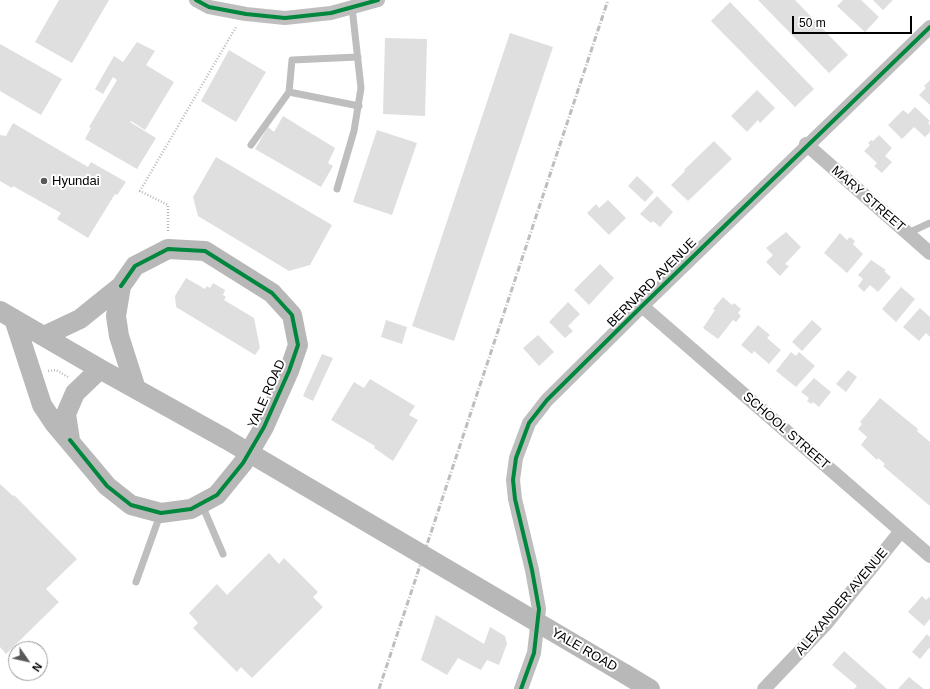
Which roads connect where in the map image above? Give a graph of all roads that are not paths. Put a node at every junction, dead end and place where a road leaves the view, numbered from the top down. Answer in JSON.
{"nodes":[{"id":1,"x":196,"y":0,"type":"edge"},
{"id":2,"x":378,"y":0,"type":"edge"},
{"id":3,"x":352,"y":7,"type":"junction"},
{"id":4,"x":930,"y":26,"type":"edge"},
{"id":5,"x":358,"y":57,"type":"junction"},
{"id":6,"x":289,"y":92,"type":"junction"},
{"id":7,"x":359,"y":106,"type":"junction"},
{"id":8,"x":251,"y":144,"type":"dead end"},
{"id":9,"x":806,"y":144,"type":"junction"},
{"id":10,"x":337,"y":189,"type":"dead end"},
{"id":11,"x":930,"y":223,"type":"edge"},
{"id":12,"x":908,"y":233,"type":"junction"},
{"id":13,"x":930,"y":253,"type":"edge"},
{"id":14,"x":121,"y":286,"type":"junction"},
{"id":15,"x":642,"y":306,"type":"junction"},
{"id":16,"x":7,"y":315,"type":"edge"},
{"id":17,"x":44,"y":336,"type":"junction"},
{"id":18,"x":100,"y":369,"type":"junction"},
{"id":19,"x":136,"y":389,"type":"junction"},
{"id":20,"x":70,"y":440,"type":"junction"},
{"id":21,"x":201,"y":503,"type":"junction"},
{"id":22,"x":161,"y":512,"type":"junction"},
{"id":23,"x":901,"y":531,"type":"junction"},
{"id":24,"x":223,"y":554,"type":"dead end"},
{"id":25,"x":930,"y":556,"type":"edge"},
{"id":26,"x":136,"y":582,"type":"dead end"},
{"id":27,"x":521,"y":689,"type":"edge"},
{"id":28,"x":650,"y":689,"type":"edge"},
{"id":29,"x":764,"y":689,"type":"edge"}],
"edges":[{"from":1,"to":3,"type":"street"},
{"from":2,"to":3,"type":"street"},
{"from":3,"to":5,"type":"lane"},
{"from":4,"to":9,"type":"street","name":"BERNARD AVENUE"},
{"from":5,"to":6,"type":"lane"},
{"from":5,"to":7,"type":"lane"},
{"from":6,"to":7,"type":"lane"},
{"from":6,"to":8,"type":"lane"},
{"from":7,"to":10,"type":"lane"},
{"from":9,"to":12,"type":"street","name":"MARY STREET"},
{"from":9,"to":15,"type":"street","name":"BERNARD AVENUE"},
{"from":11,"to":12,"type":"lane"},
{"from":12,"to":13,"type":"street","name":"MARY STREET"},
{"from":14,"to":17,"type":"main road"},
{"from":14,"to":19,"type":"main road"},
{"from":14,"to":21,"type":"main road","name":"YALE ROAD"},
{"from":15,"to":23,"type":"street","name":"SCHOOL STREET"},
{"from":15,"to":27,"type":"street","name":"BERNARD AVENUE"},
{"from":16,"to":17,"type":"main road","name":"YALE ROAD"},
{"from":16,"to":20,"type":"main road","name":"YALE ROAD"},
{"from":17,"to":18,"type":"main road","name":"YALE ROAD"},
{"from":18,"to":19,"type":"main road","name":"YALE ROAD"},
{"from":18,"to":20,"type":"main road"},
{"from":19,"to":28,"type":"main road","name":"YALE ROAD","bridge":true},
{"from":20,"to":22,"type":"main road","name":"YALE ROAD"},
{"from":21,"to":22,"type":"main road","name":"YALE ROAD"},
{"from":21,"to":24,"type":"lane"},
{"from":22,"to":26,"type":"lane"},
{"from":23,"to":25,"type":"street","name":"SCHOOL STREET"},
{"from":23,"to":29,"type":"street","name":"ALEXANDER AVENUE"}]}
